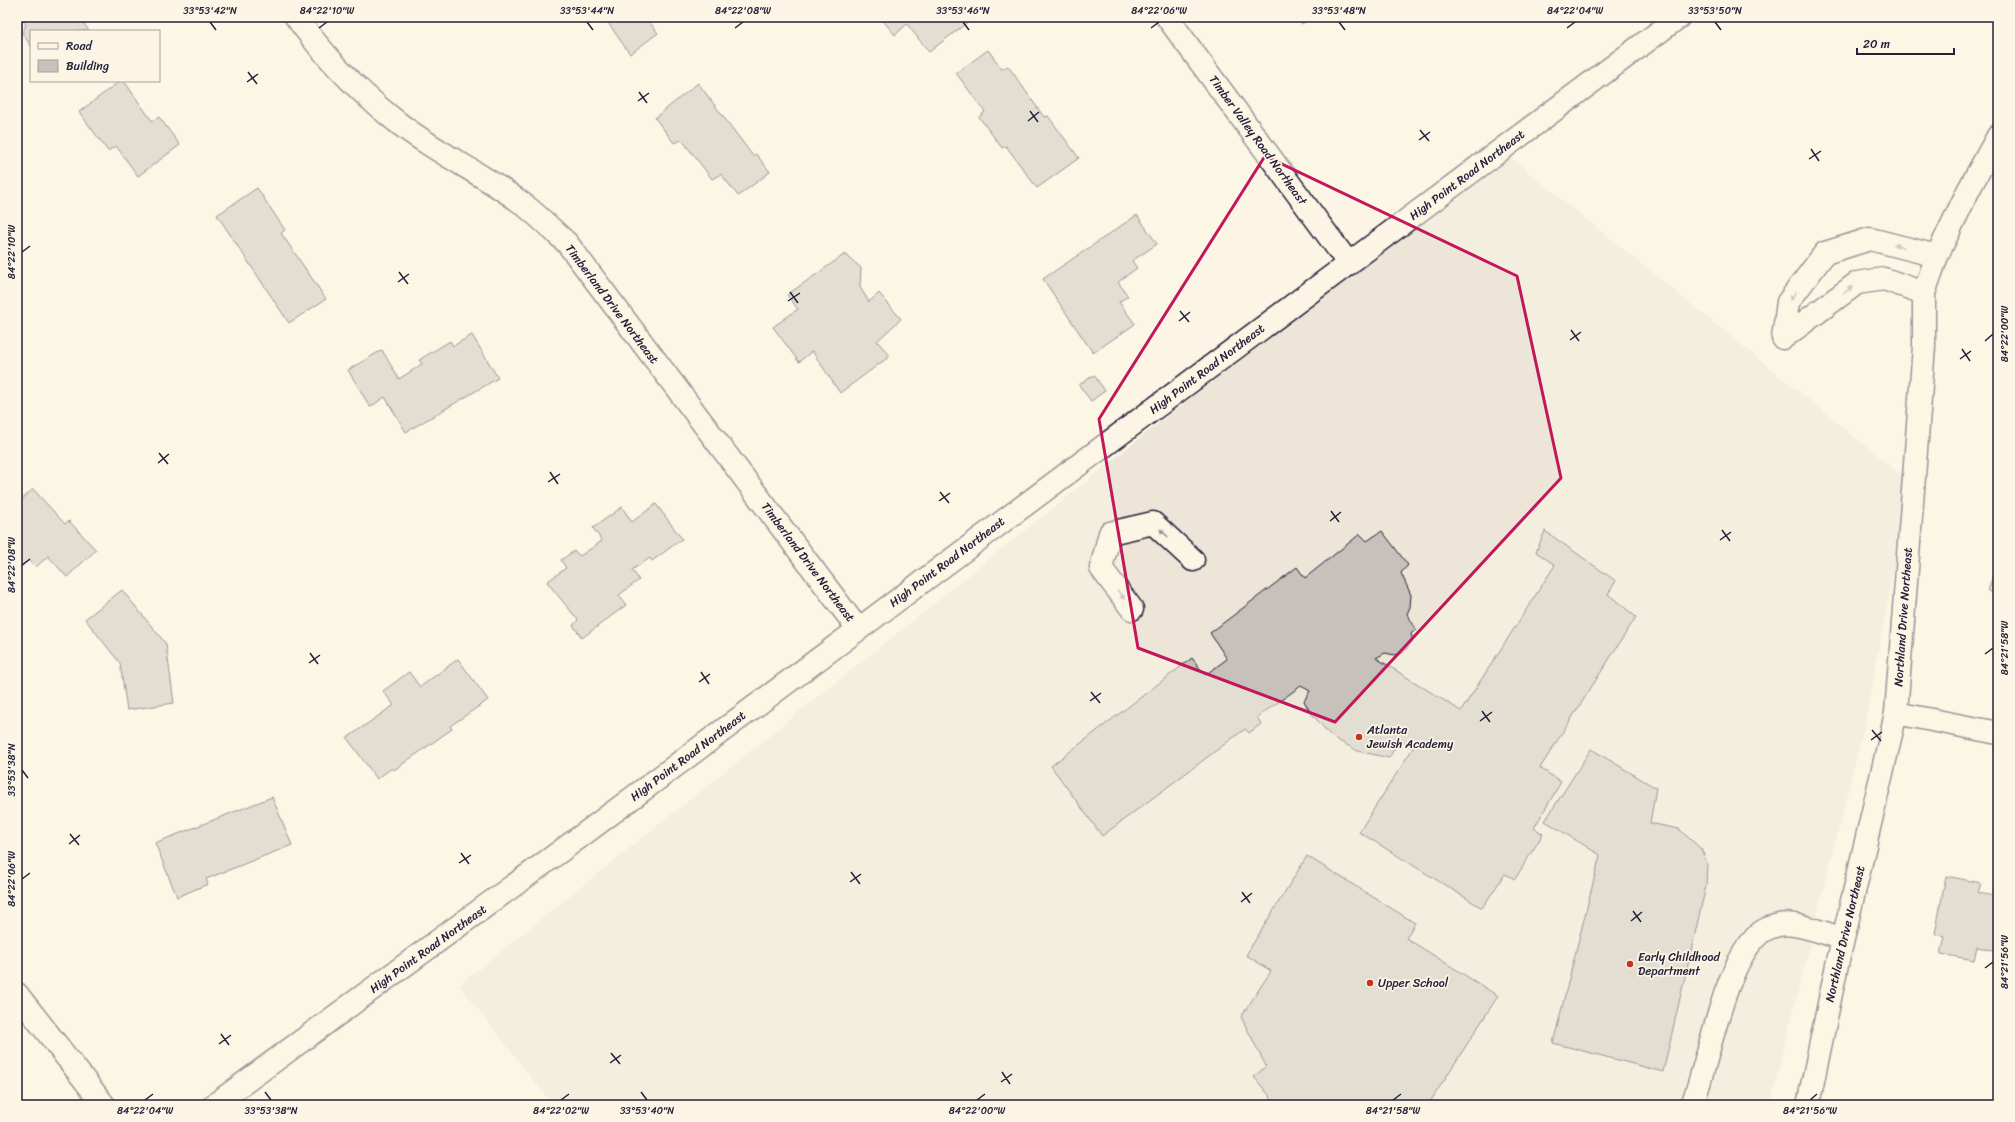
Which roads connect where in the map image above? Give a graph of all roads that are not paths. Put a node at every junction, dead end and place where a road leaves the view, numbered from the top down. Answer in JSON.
{"nodes":[{"id":1,"x":296,"y":17,"type":"edge"},
{"id":2,"x":1167,"y":17,"type":"edge"},
{"id":3,"x":1679,"y":17,"type":"edge"},
{"id":4,"x":1998,"y":136,"type":"edge"},
{"id":5,"x":1937,"y":256,"type":"junction"},
{"id":6,"x":1349,"y":264,"type":"junction"},
{"id":7,"x":1924,"y":293,"type":"junction"},
{"id":8,"x":1193,"y":560,"type":"dead end"},
{"id":9,"x":1132,"y":609,"type":"dead end"},
{"id":10,"x":858,"y":629,"type":"junction"},
{"id":11,"x":1896,"y":713,"type":"junction"},
{"id":12,"x":1998,"y":733,"type":"edge"},
{"id":13,"x":1843,"y":939,"type":"junction"},
{"id":14,"x":17,"y":994,"type":"edge"},
{"id":15,"x":104,"y":1105,"type":"edge"},
{"id":16,"x":214,"y":1105,"type":"edge"},
{"id":17,"x":1692,"y":1105,"type":"edge"},
{"id":18,"x":1808,"y":1105,"type":"edge"}],
"edges":[{"from":1,"to":10,"type":"street","name":"Timberland Drive Northeast"},
{"from":2,"to":6,"type":"street","name":"Timber Valley Road Northeast"},
{"from":3,"to":6,"type":"street","name":"High Point Road Northeast"},
{"from":4,"to":5,"type":"street","name":"Northland Drive Northeast"},
{"from":5,"to":7,"type":"street","name":"Northland Drive Northeast"},
{"from":5,"to":7,"type":"street","one_way":true},
{"from":6,"to":10,"type":"street","name":"High Point Road Northeast"},
{"from":7,"to":11,"type":"street","name":"Northland Drive Northeast"},
{"from":8,"to":9,"type":"street","one_way":true},
{"from":10,"to":16,"type":"street","name":"High Point Road Northeast"},
{"from":11,"to":12,"type":"street"},
{"from":11,"to":13,"type":"street","name":"Northland Drive Northeast"},
{"from":13,"to":17,"type":"street"},
{"from":13,"to":18,"type":"street","name":"Northland Drive Northeast"},
{"from":14,"to":15,"type":"street"}]}
